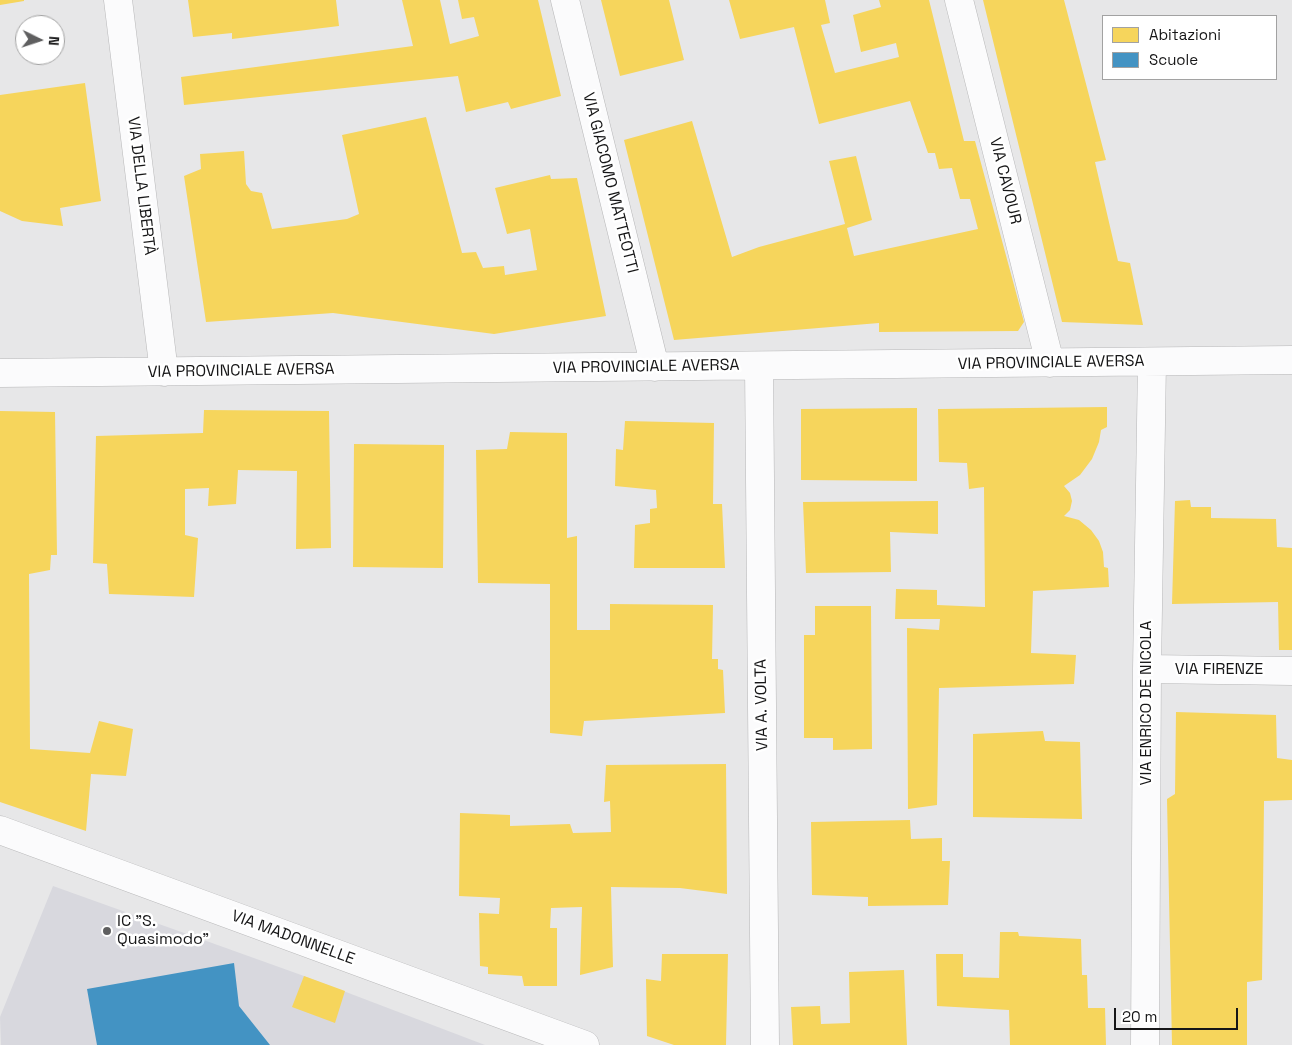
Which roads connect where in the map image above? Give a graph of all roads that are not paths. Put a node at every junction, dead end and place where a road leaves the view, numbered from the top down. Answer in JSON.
{"nodes":[{"id":1,"x":118,"y":0,"type":"edge"},
{"id":2,"x":565,"y":0,"type":"edge"},
{"id":3,"x":959,"y":0,"type":"edge"},
{"id":4,"x":1292,"y":360,"type":"edge"},
{"id":5,"x":1152,"y":362,"type":"junction"},
{"id":6,"x":1050,"y":363,"type":"junction"},
{"id":7,"x":759,"y":366,"type":"junction"},
{"id":8,"x":655,"y":367,"type":"junction"},
{"id":9,"x":164,"y":372,"type":"junction"},
{"id":10,"x":0,"y":373,"type":"edge"},
{"id":11,"x":1147,"y":669,"type":"junction"},
{"id":12,"x":1292,"y":670,"type":"edge"},
{"id":13,"x":0,"y":830,"type":"edge"},
{"id":14,"x":585,"y":1045,"type":"edge"},
{"id":15,"x":765,"y":1045,"type":"edge"},
{"id":16,"x":1145,"y":1045,"type":"edge"}],
"edges":[{"from":1,"to":9,"type":"street","name":"VIA DELLA LIBERTÀ"},
{"from":2,"to":8,"type":"street","name":"VIA GIACOMO MATTEOTTI"},
{"from":3,"to":6,"type":"street","name":"VIA CAVOUR"},
{"from":4,"to":5,"type":"street","name":"VIA PROVINCIALE AVERSA"},
{"from":5,"to":6,"type":"street","name":"VIA PROVINCIALE AVERSA"},
{"from":5,"to":11,"type":"street","name":"VIA ENRICO DE NICOLA"},
{"from":6,"to":7,"type":"street","name":"VIA PROVINCIALE AVERSA"},
{"from":7,"to":8,"type":"street","name":"VIA PROVINCIALE AVERSA"},
{"from":7,"to":15,"type":"street","name":"VIA A. VOLTA"},
{"from":8,"to":9,"type":"street","name":"VIA PROVINCIALE AVERSA"},
{"from":9,"to":10,"type":"street","name":"VIA PROVINCIALE AVERSA"},
{"from":11,"to":12,"type":"street","name":"VIA FIRENZE"},
{"from":11,"to":16,"type":"street","name":"VIA ENRICO DE NICOLA"},
{"from":13,"to":14,"type":"street","name":"VIA MADONNELLE"}]}
